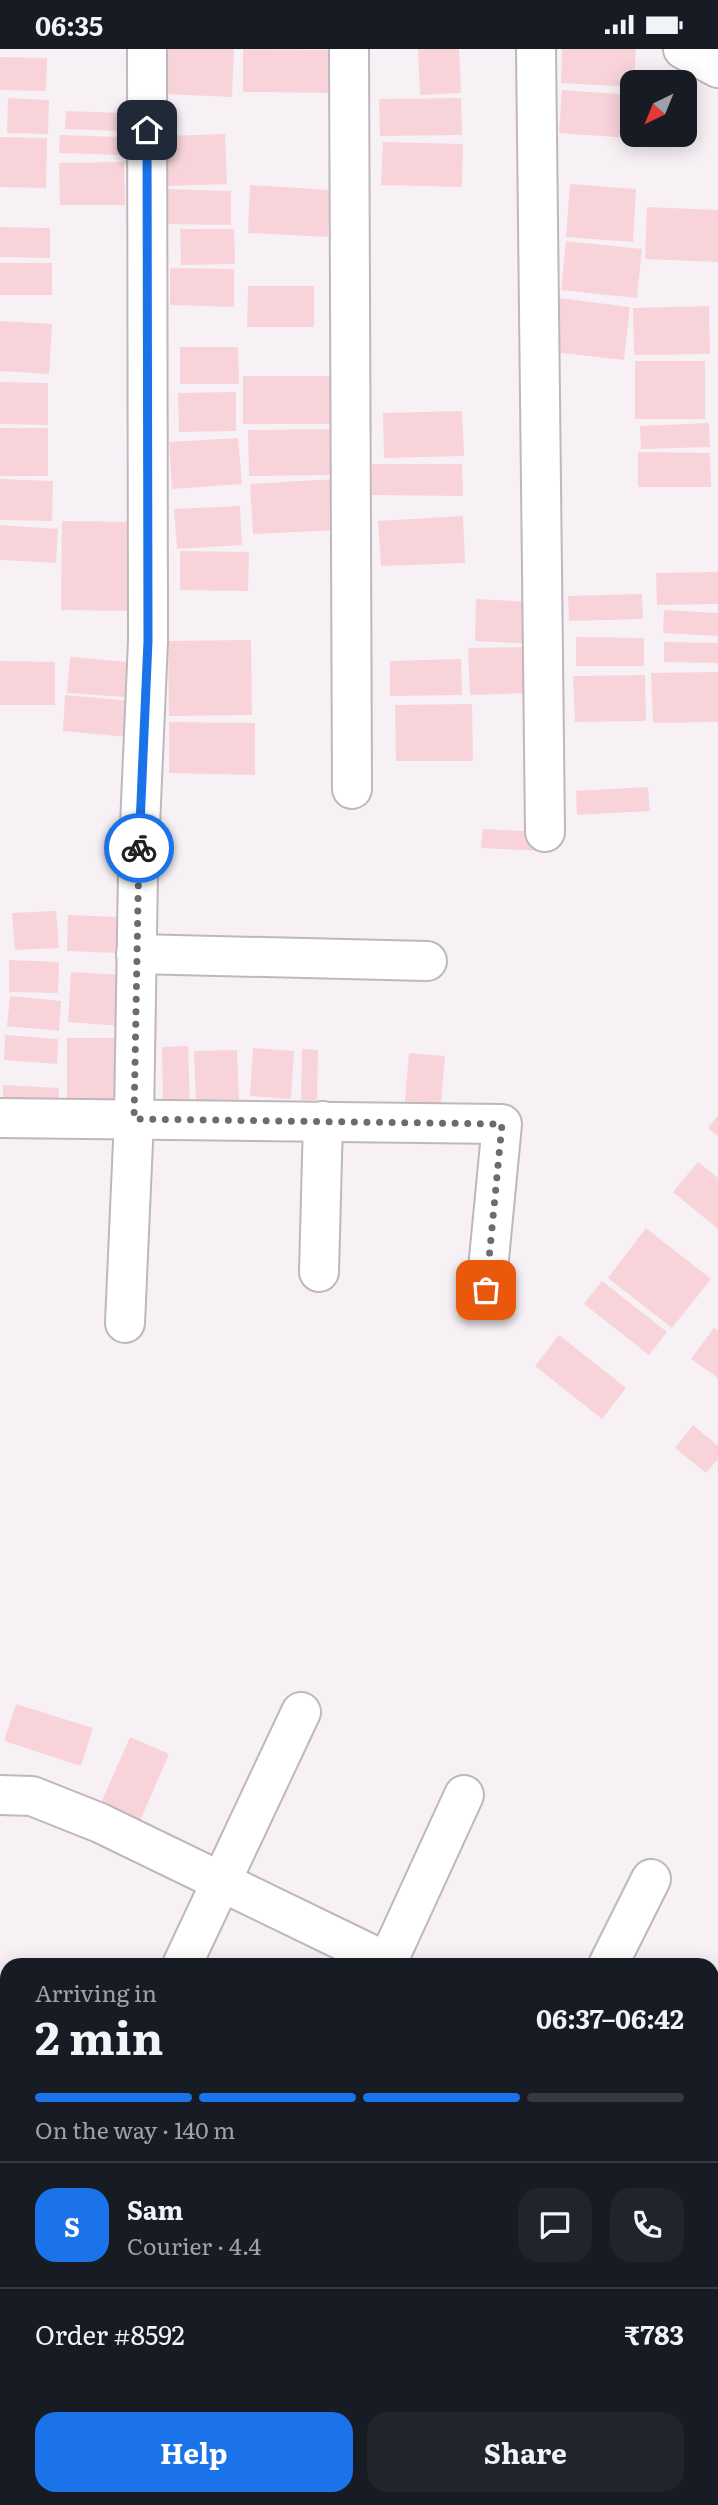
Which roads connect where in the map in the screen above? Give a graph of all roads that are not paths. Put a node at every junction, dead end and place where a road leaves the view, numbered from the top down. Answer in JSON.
{"nodes":[{"id":1,"x":147,"y":49,"type":"edge"},
{"id":2,"x":349,"y":49,"type":"edge"},
{"id":3,"x":536,"y":49,"type":"edge"},
{"id":4,"x":683,"y":49,"type":"edge"},
{"id":5,"x":718,"y":68,"type":"edge"},
{"id":6,"x":352,"y":789,"type":"dead end"},
{"id":7,"x":545,"y":832,"type":"dead end"},
{"id":8,"x":136,"y":954,"type":"junction"},
{"id":9,"x":428,"y":961,"type":"dead end"},
{"id":10,"x":0,"y":1118,"type":"edge"},
{"id":11,"x":134,"y":1119,"type":"junction"},
{"id":12,"x":323,"y":1121,"type":"junction"},
{"id":13,"x":319,"y":1272,"type":"dead end"},
{"id":14,"x":486,"y":1290,"type":"dead end"},
{"id":15,"x":125,"y":1322,"type":"dead end"},
{"id":16,"x":302,"y":1712,"type":"dead end"},
{"id":17,"x":0,"y":1795,"type":"edge"},
{"id":18,"x":464,"y":1795,"type":"dead end"},
{"id":19,"x":651,"y":1879,"type":"dead end"},
{"id":20,"x":221,"y":1882,"type":"junction"},
{"id":21,"x":185,"y":1958,"type":"edge"},
{"id":22,"x":377,"y":1958,"type":"edge"},
{"id":23,"x":392,"y":1958,"type":"edge"},
{"id":24,"x":612,"y":1958,"type":"edge"}],
"edges":[{"from":1,"to":8,"type":"street"},
{"from":2,"to":6,"type":"street"},
{"from":3,"to":7,"type":"street"},
{"from":4,"to":5,"type":"street"},
{"from":8,"to":9,"type":"street"},
{"from":8,"to":11,"type":"street"},
{"from":10,"to":11,"type":"street"},
{"from":11,"to":12,"type":"street"},
{"from":11,"to":15,"type":"street"},
{"from":12,"to":13,"type":"street"},
{"from":12,"to":14,"type":"street"},
{"from":16,"to":20,"type":"street"},
{"from":17,"to":20,"type":"street"},
{"from":18,"to":23,"type":"street"},
{"from":19,"to":24,"type":"street"},
{"from":20,"to":21,"type":"street"},
{"from":20,"to":22,"type":"street"}]}
